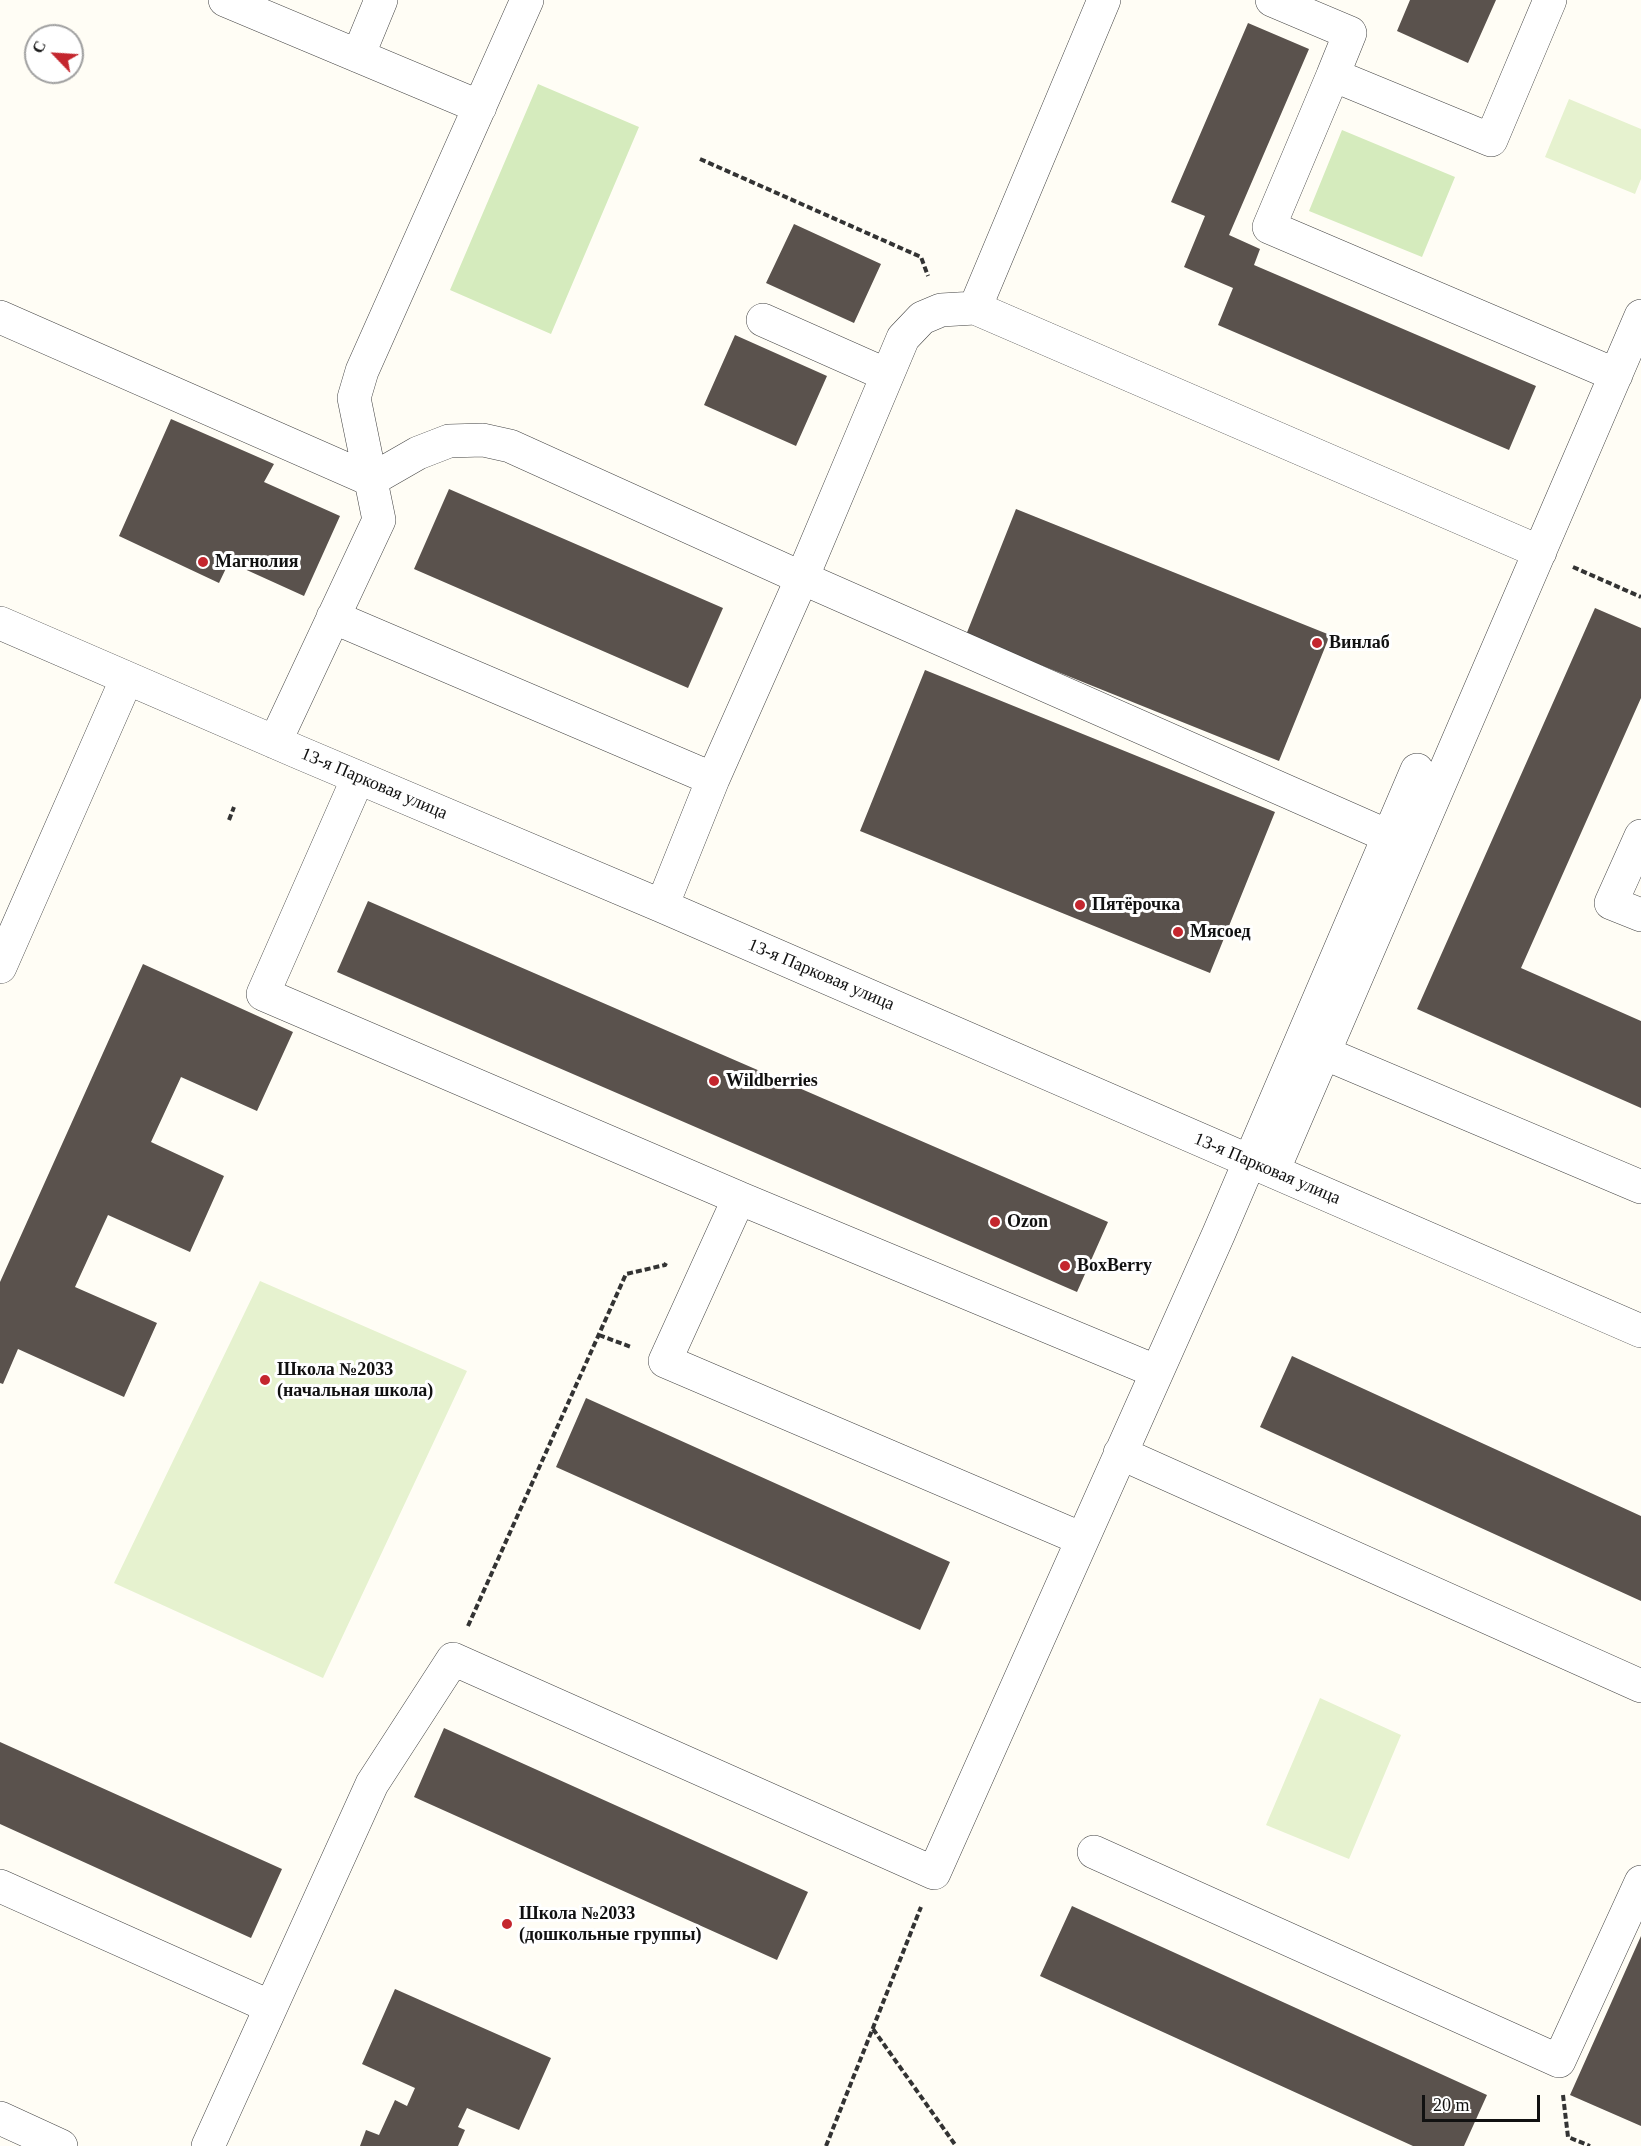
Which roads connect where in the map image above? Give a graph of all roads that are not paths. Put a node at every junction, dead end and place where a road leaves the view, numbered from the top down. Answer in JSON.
{"nodes":[{"id":1,"x":225,"y":0,"type":"edge"},
{"id":2,"x":381,"y":0,"type":"edge"},
{"id":3,"x":527,"y":0,"type":"edge"},
{"id":4,"x":1104,"y":0,"type":"edge"},
{"id":5,"x":1272,"y":0,"type":"edge"},
{"id":6,"x":1550,"y":0,"type":"edge"},
{"id":7,"x":1307,"y":7,"type":"edge"},
{"id":8,"x":358,"y":56,"type":"junction"},
{"id":9,"x":1333,"y":75,"type":"junction"},
{"id":10,"x":480,"y":107,"type":"junction"},
{"id":11,"x":975,"y":308,"type":"junction"},
{"id":12,"x":1641,"y":316,"type":"edge"},
{"id":13,"x":0,"y":317,"type":"edge"},
{"id":14,"x":763,"y":320,"type":"dead end"},
{"id":15,"x":887,"y":375,"type":"junction"},
{"id":16,"x":1616,"y":375,"type":"junction"},
{"id":17,"x":371,"y":480,"type":"junction"},
{"id":18,"x":1540,"y":552,"type":"junction"},
{"id":19,"x":802,"y":578,"type":"junction"},
{"id":20,"x":333,"y":617,"type":"junction"},
{"id":21,"x":0,"y":623,"type":"edge"},
{"id":22,"x":127,"y":678,"type":"junction"},
{"id":23,"x":275,"y":742,"type":"junction"},
{"id":24,"x":1417,"y":770,"type":"dead end"},
{"id":25,"x":358,"y":778,"type":"junction"},
{"id":26,"x":714,"y":779,"type":"junction"},
{"id":27,"x":1388,"y":836,"type":"junction"},
{"id":28,"x":1641,"y":836,"type":"edge"},
{"id":29,"x":662,"y":906,"type":"junction"},
{"id":30,"x":1641,"y":915,"type":"edge"},
{"id":31,"x":0,"y":967,"type":"edge"},
{"id":32,"x":1323,"y":1053,"type":"junction"},
{"id":33,"x":1261,"y":1166,"type":"junction"},
{"id":34,"x":1641,"y":1187,"type":"edge"},
{"id":35,"x":739,"y":1198,"type":"junction"},
{"id":36,"x":1641,"y":1330,"type":"edge"},
{"id":37,"x":1155,"y":1371,"type":"junction"},
{"id":38,"x":1120,"y":1452,"type":"junction"},
{"id":39,"x":1082,"y":1539,"type":"junction"},
{"id":40,"x":1641,"y":1686,"type":"edge"},
{"id":41,"x":1094,"y":1852,"type":"dead end"},
{"id":42,"x":1641,"y":1882,"type":"edge"},
{"id":43,"x":0,"y":1886,"type":"edge"},
{"id":44,"x":271,"y":2007,"type":"junction"},
{"id":45,"x":0,"y":2118,"type":"edge"},
{"id":46,"x":60,"y":2146,"type":"edge"},
{"id":47,"x":208,"y":2146,"type":"edge"}],
"edges":[{"from":1,"to":8,"type":"street"},
{"from":2,"to":8,"type":"street"},
{"from":3,"to":10,"type":"street"},
{"from":4,"to":11,"type":"street"},
{"from":5,"to":7,"type":"street"},
{"from":6,"to":9,"type":"street"},
{"from":7,"to":9,"type":"street"},
{"from":8,"to":10,"type":"street"},
{"from":9,"to":16,"type":"street"},
{"from":10,"to":17,"type":"street"},
{"from":11,"to":15,"type":"street"},
{"from":11,"to":18,"type":"street"},
{"from":12,"to":16,"type":"street"},
{"from":13,"to":17,"type":"street"},
{"from":14,"to":15,"type":"street"},
{"from":15,"to":19,"type":"street"},
{"from":16,"to":18,"type":"street"},
{"from":17,"to":19,"type":"street"},
{"from":17,"to":20,"type":"street"},
{"from":18,"to":32,"type":"street"},
{"from":19,"to":26,"type":"street"},
{"from":19,"to":27,"type":"street"},
{"from":20,"to":23,"type":"street"},
{"from":20,"to":26,"type":"street"},
{"from":21,"to":22,"type":"street","name":"13-я Парковая улица"},
{"from":22,"to":23,"type":"street","name":"13-я Парковая улица"},
{"from":22,"to":31,"type":"street"},
{"from":23,"to":25,"type":"street","name":"13-я Парковая улица"},
{"from":24,"to":27,"type":"street"},
{"from":25,"to":29,"type":"street","name":"13-я Парковая улица"},
{"from":25,"to":35,"type":"street"},
{"from":26,"to":29,"type":"street"},
{"from":27,"to":33,"type":"street"},
{"from":28,"to":30,"type":"street"},
{"from":29,"to":33,"type":"street","name":"13-я Парковая улица"},
{"from":32,"to":33,"type":"street"},
{"from":32,"to":34,"type":"street"},
{"from":33,"to":36,"type":"street","name":"13-я Парковая улица"},
{"from":33,"to":37,"type":"street"},
{"from":35,"to":37,"type":"street"},
{"from":35,"to":39,"type":"street"},
{"from":37,"to":38,"type":"street"},
{"from":38,"to":39,"type":"street"},
{"from":38,"to":40,"type":"street"},
{"from":39,"to":44,"type":"street"},
{"from":41,"to":42,"type":"street"},
{"from":43,"to":44,"type":"street"},
{"from":44,"to":47,"type":"street"},
{"from":45,"to":46,"type":"street"}]}
